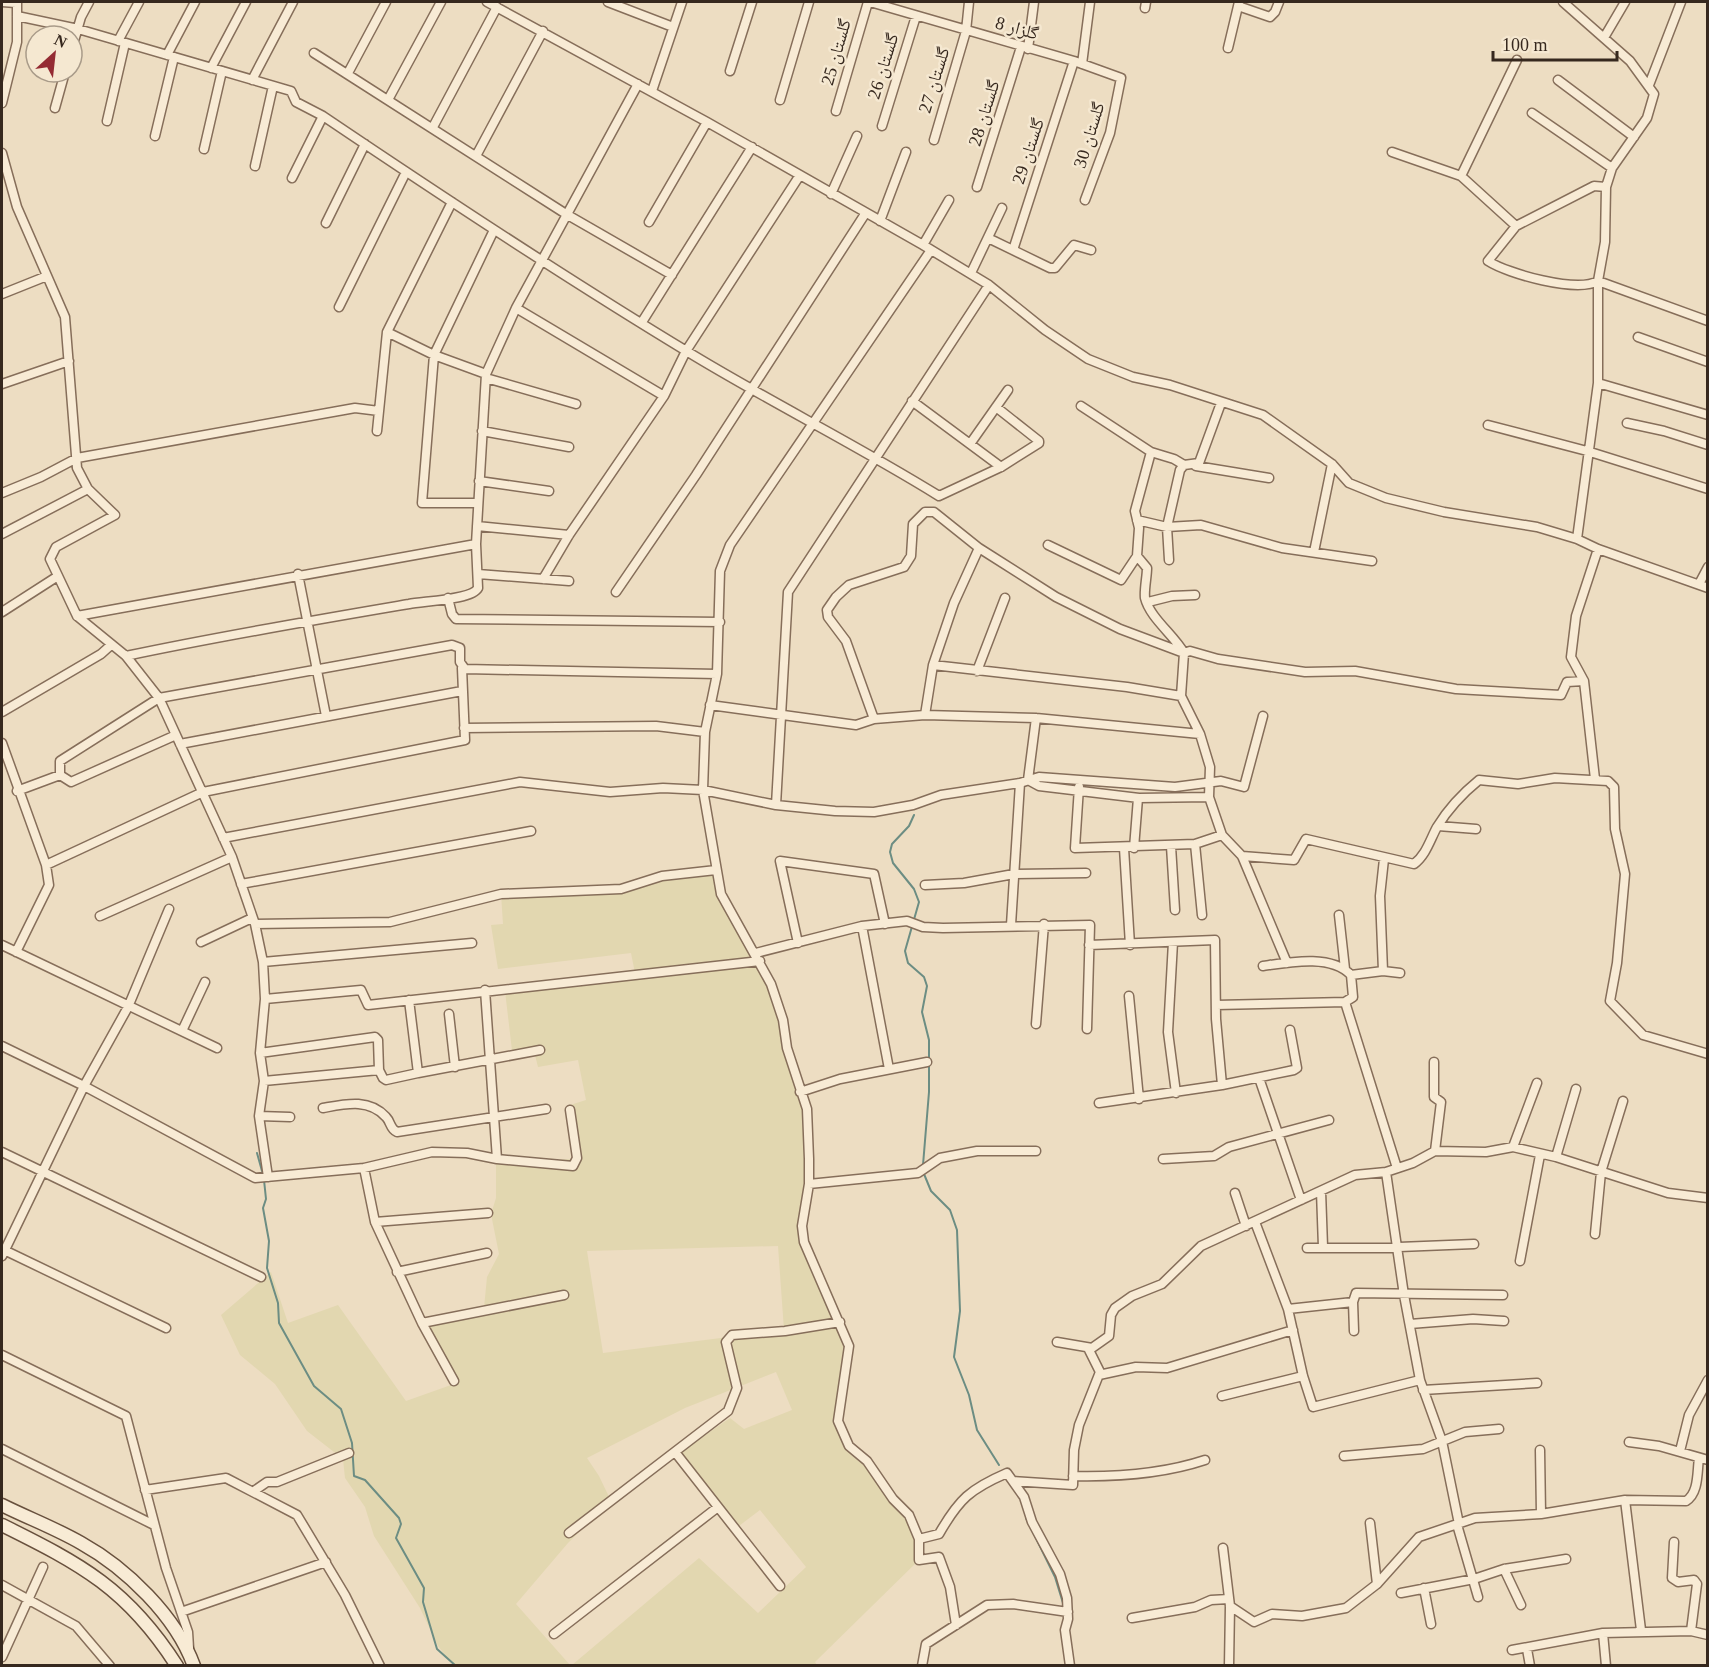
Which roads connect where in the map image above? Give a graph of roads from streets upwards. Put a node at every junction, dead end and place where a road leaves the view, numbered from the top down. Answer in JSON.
{"nodes":[{"id":1,"x":2,"y":2,"type":"edge"},
{"id":2,"x":16,"y":2,"type":"edge"},
{"id":3,"x":89,"y":2,"type":"edge"},
{"id":4,"x":139,"y":2,"type":"edge"},
{"id":5,"x":195,"y":2,"type":"edge"},
{"id":6,"x":246,"y":2,"type":"edge"},
{"id":7,"x":293,"y":2,"type":"edge"},
{"id":8,"x":386,"y":2,"type":"edge"},
{"id":9,"x":441,"y":2,"type":"edge"},
{"id":10,"x":487,"y":2,"type":"edge"},
{"id":11,"x":608,"y":2,"type":"edge"},
{"id":12,"x":682,"y":2,"type":"edge"},
{"id":13,"x":752,"y":2,"type":"edge"},
{"id":14,"x":809,"y":2,"type":"edge"},
{"id":15,"x":869,"y":2,"type":"edge"},
{"id":16,"x":907,"y":2,"type":"edge"},
{"id":17,"x":969,"y":2,"type":"edge"},
{"id":18,"x":1034,"y":2,"type":"edge"},
{"id":19,"x":1090,"y":2,"type":"edge"},
{"id":20,"x":1279,"y":2,"type":"edge"},
{"id":21,"x":1564,"y":2,"type":"edge"},
{"id":22,"x":1625,"y":2,"type":"edge"},
{"id":23,"x":1681,"y":2,"type":"edge"},
{"id":24,"x":1238,"y":4,"type":"edge"},
{"id":25,"x":497,"y":6,"type":"junction"},
{"id":26,"x":906,"y":13,"type":"junction"},
{"id":27,"x":17,"y":16,"type":"junction"},
{"id":28,"x":916,"y":16,"type":"junction"},
{"id":29,"x":55,"y":24,"type":"edge"},
{"id":30,"x":80,"y":24,"type":"edge"},
{"id":31,"x":673,"y":27,"type":"junction"},
{"id":32,"x":84,"y":31,"type":"edge"},
{"id":33,"x":543,"y":31,"type":"junction"},
{"id":34,"x":966,"y":31,"type":"junction"},
{"id":35,"x":1605,"y":36,"type":"junction"},
{"id":36,"x":122,"y":42,"type":"junction"},
{"id":37,"x":1025,"y":48,"type":"junction"},
{"id":38,"x":1228,"y":48,"type":"dead end"},
{"id":39,"x":314,"y":53,"type":"dead end"},
{"id":40,"x":170,"y":56,"type":"junction"},
{"id":41,"x":1517,"y":60,"type":"dead end"},
{"id":42,"x":1078,"y":63,"type":"junction"},
{"id":43,"x":211,"y":68,"type":"junction"},
{"id":44,"x":11,"y":70,"type":"junction"},
{"id":45,"x":222,"y":71,"type":"junction"},
{"id":46,"x":730,"y":71,"type":"dead end"},
{"id":47,"x":2,"y":72,"type":"edge"},
{"id":48,"x":348,"y":73,"type":"junction"},
{"id":49,"x":1121,"y":78,"type":"joint"},
{"id":50,"x":252,"y":80,"type":"junction"},
{"id":51,"x":1558,"y":80,"type":"dead end"},
{"id":52,"x":62,"y":84,"type":"edge"},
{"id":53,"x":638,"y":84,"type":"junction"},
{"id":54,"x":1649,"y":85,"type":"junction"},
{"id":55,"x":273,"y":86,"type":"junction"},
{"id":56,"x":652,"y":91,"type":"junction"},
{"id":57,"x":389,"y":98,"type":"junction"},
{"id":58,"x":780,"y":100,"type":"dead end"},
{"id":59,"x":2,"y":104,"type":"edge"},
{"id":60,"x":55,"y":108,"type":"dead end"},
{"id":61,"x":837,"y":111,"type":"dead end"},
{"id":62,"x":1532,"y":113,"type":"dead end"},
{"id":63,"x":323,"y":116,"type":"junction"},
{"id":64,"x":106,"y":121,"type":"dead end"},
{"id":65,"x":707,"y":122,"type":"junction"},
{"id":66,"x":882,"y":126,"type":"dead end"},
{"id":67,"x":433,"y":127,"type":"junction"},
{"id":68,"x":155,"y":136,"type":"dead end"},
{"id":69,"x":857,"y":136,"type":"dead end"},
{"id":70,"x":1634,"y":137,"type":"junction"},
{"id":71,"x":934,"y":140,"type":"dead end"},
{"id":72,"x":365,"y":144,"type":"junction"},
{"id":73,"x":752,"y":147,"type":"junction"},
{"id":74,"x":204,"y":149,"type":"dead end"},
{"id":75,"x":906,"y":152,"type":"dead end"},
{"id":76,"x":1392,"y":152,"type":"dead end"},
{"id":77,"x":2,"y":153,"type":"edge"},
{"id":78,"x":476,"y":156,"type":"junction"},
{"id":79,"x":255,"y":166,"type":"dead end"},
{"id":80,"x":1612,"y":168,"type":"junction"},
{"id":81,"x":406,"y":172,"type":"junction"},
{"id":82,"x":800,"y":175,"type":"junction"},
{"id":83,"x":1461,"y":176,"type":"junction"},
{"id":84,"x":292,"y":178,"type":"dead end"},
{"id":85,"x":977,"y":187,"type":"dead end"},
{"id":86,"x":1606,"y":188,"type":"junction"},
{"id":87,"x":831,"y":195,"type":"junction"},
{"id":88,"x":948,"y":200,"type":"dead end"},
{"id":89,"x":1085,"y":200,"type":"dead end"},
{"id":90,"x":452,"y":202,"type":"junction"},
{"id":91,"x":1002,"y":208,"type":"dead end"},
{"id":92,"x":566,"y":214,"type":"junction"},
{"id":93,"x":865,"y":214,"type":"junction"},
{"id":94,"x":880,"y":221,"type":"junction"},
{"id":95,"x":649,"y":222,"type":"dead end"},
{"id":96,"x":326,"y":223,"type":"dead end"},
{"id":97,"x":1516,"y":225,"type":"junction"},
{"id":98,"x":494,"y":230,"type":"junction"},
{"id":99,"x":988,"y":238,"type":"junction"},
{"id":100,"x":923,"y":245,"type":"junction"},
{"id":101,"x":931,"y":250,"type":"junction"},
{"id":102,"x":1014,"y":250,"type":"junction"},
{"id":103,"x":1091,"y":250,"type":"dead end"},
{"id":104,"x":541,"y":261,"type":"junction"},
{"id":105,"x":971,"y":273,"type":"junction"},
{"id":106,"x":672,"y":275,"type":"junction"},
{"id":107,"x":47,"y":276,"type":"junction"},
{"id":108,"x":1598,"y":281,"type":"junction"},
{"id":109,"x":989,"y":285,"type":"junction"},
{"id":110,"x":2,"y":294,"type":"edge"},
{"id":111,"x":339,"y":308,"type":"dead end"},
{"id":112,"x":516,"y":308,"type":"junction"},
{"id":113,"x":1707,"y":321,"type":"edge"},
{"id":114,"x":642,"y":322,"type":"junction"},
{"id":115,"x":387,"y":332,"type":"junction"},
{"id":116,"x":1638,"y":337,"type":"dead end"},
{"id":117,"x":686,"y":351,"type":"junction"},
{"id":118,"x":434,"y":355,"type":"junction"},
{"id":119,"x":69,"y":361,"type":"junction"},
{"id":120,"x":1707,"y":362,"type":"edge"},
{"id":121,"x":486,"y":376,"type":"junction"},
{"id":122,"x":1598,"y":383,"type":"junction"},
{"id":123,"x":2,"y":384,"type":"edge"},
{"id":124,"x":751,"y":389,"type":"junction"},
{"id":125,"x":1008,"y":390,"type":"dead end"},
{"id":126,"x":664,"y":396,"type":"junction"},
{"id":127,"x":912,"y":401,"type":"junction"},
{"id":128,"x":1221,"y":403,"type":"junction"},
{"id":129,"x":576,"y":404,"type":"dead end"},
{"id":130,"x":1082,"y":406,"type":"dead end"},
{"id":131,"x":996,"y":407,"type":"junction"},
{"id":132,"x":379,"y":411,"type":"junction"},
{"id":133,"x":1707,"y":415,"type":"edge"},
{"id":134,"x":813,"y":422,"type":"junction"},
{"id":135,"x":1627,"y":423,"type":"dead end"},
{"id":136,"x":1488,"y":425,"type":"dead end"},
{"id":137,"x":377,"y":431,"type":"dead end"},
{"id":138,"x":482,"y":431,"type":"junction"},
{"id":139,"x":970,"y":444,"type":"junction"},
{"id":140,"x":1707,"y":445,"type":"edge"},
{"id":141,"x":569,"y":447,"type":"dead end"},
{"id":142,"x":1587,"y":451,"type":"junction"},
{"id":143,"x":1151,"y":452,"type":"junction"},
{"id":144,"x":76,"y":458,"type":"junction"},
{"id":145,"x":877,"y":458,"type":"junction"},
{"id":146,"x":1184,"y":465,"type":"junction"},
{"id":147,"x":1332,"y":465,"type":"junction"},
{"id":148,"x":1196,"y":466,"type":"junction"},
{"id":149,"x":1001,"y":467,"type":"junction"},
{"id":150,"x":1269,"y":478,"type":"dead end"},
{"id":151,"x":479,"y":481,"type":"junction"},
{"id":152,"x":88,"y":489,"type":"junction"},
{"id":153,"x":1707,"y":489,"type":"edge"},
{"id":154,"x":549,"y":491,"type":"dead end"},
{"id":155,"x":2,"y":493,"type":"edge"},
{"id":156,"x":478,"y":503,"type":"junction"},
{"id":157,"x":1137,"y":520,"type":"junction"},
{"id":158,"x":477,"y":526,"type":"junction"},
{"id":159,"x":1167,"y":526,"type":"junction"},
{"id":160,"x":2,"y":534,"type":"edge"},
{"id":161,"x":569,"y":535,"type":"junction"},
{"id":162,"x":1577,"y":538,"type":"junction"},
{"id":163,"x":476,"y":544,"type":"junction"},
{"id":164,"x":1048,"y":545,"type":"dead end"},
{"id":165,"x":980,"y":548,"type":"junction"},
{"id":166,"x":1598,"y":549,"type":"junction"},
{"id":167,"x":1314,"y":552,"type":"junction"},
{"id":168,"x":1137,"y":556,"type":"junction"},
{"id":169,"x":1169,"y":560,"type":"dead end"},
{"id":170,"x":1372,"y":561,"type":"dead end"},
{"id":171,"x":1707,"y":567,"type":"edge"},
{"id":172,"x":298,"y":574,"type":"junction"},
{"id":173,"x":478,"y":574,"type":"junction"},
{"id":174,"x":58,"y":576,"type":"junction"},
{"id":175,"x":543,"y":579,"type":"junction"},
{"id":176,"x":569,"y":581,"type":"dead end"},
{"id":177,"x":1703,"y":586,"type":"edge"},
{"id":178,"x":616,"y":592,"type":"dead end"},
{"id":179,"x":1195,"y":595,"type":"dead end"},
{"id":180,"x":448,"y":598,"type":"junction"},
{"id":181,"x":1005,"y":598,"type":"dead end"},
{"id":182,"x":1148,"y":602,"type":"junction"},
{"id":183,"x":2,"y":612,"type":"edge"},
{"id":184,"x":77,"y":616,"type":"junction"},
{"id":185,"x":307,"y":622,"type":"junction"},
{"id":186,"x":720,"y":622,"type":"junction"},
{"id":187,"x":111,"y":645,"type":"junction"},
{"id":188,"x":1184,"y":653,"type":"junction"},
{"id":189,"x":126,"y":656,"type":"junction"},
{"id":190,"x":933,"y":665,"type":"junction"},
{"id":191,"x":462,"y":668,"type":"junction"},
{"id":192,"x":317,"y":669,"type":"junction"},
{"id":193,"x":977,"y":670,"type":"junction"},
{"id":194,"x":717,"y":674,"type":"junction"},
{"id":195,"x":1584,"y":681,"type":"junction"},
{"id":196,"x":462,"y":691,"type":"junction"},
{"id":197,"x":1181,"y":696,"type":"junction"},
{"id":198,"x":159,"y":698,"type":"junction"},
{"id":199,"x":710,"y":705,"type":"junction"},
{"id":200,"x":2,"y":712,"type":"edge"},
{"id":201,"x":925,"y":715,"type":"junction"},
{"id":202,"x":326,"y":716,"type":"junction"},
{"id":203,"x":783,"y":716,"type":"junction"},
{"id":204,"x":1263,"y":716,"type":"dead end"},
{"id":205,"x":1036,"y":718,"type":"junction"},
{"id":206,"x":874,"y":719,"type":"junction"},
{"id":207,"x":465,"y":728,"type":"junction"},
{"id":208,"x":705,"y":732,"type":"junction"},
{"id":209,"x":1200,"y":734,"type":"junction"},
{"id":210,"x":176,"y":735,"type":"junction"},
{"id":211,"x":2,"y":742,"type":"edge"},
{"id":212,"x":180,"y":744,"type":"junction"},
{"id":213,"x":60,"y":775,"type":"junction"},
{"id":214,"x":1595,"y":779,"type":"junction"},
{"id":215,"x":1080,"y":780,"type":"junction"},
{"id":216,"x":1024,"y":782,"type":"junction"},
{"id":217,"x":1209,"y":783,"type":"junction"},
{"id":218,"x":1140,"y":786,"type":"junction"},
{"id":219,"x":703,"y":790,"type":"junction"},
{"id":220,"x":17,"y":791,"type":"junction"},
{"id":221,"x":203,"y":792,"type":"junction"},
{"id":222,"x":1079,"y":792,"type":"junction"},
{"id":223,"x":1209,"y":797,"type":"junction"},
{"id":224,"x":1139,"y":798,"type":"junction"},
{"id":225,"x":776,"y":805,"type":"junction"},
{"id":226,"x":1438,"y":826,"type":"junction"},
{"id":227,"x":1476,"y":829,"type":"dead end"},
{"id":228,"x":531,"y":831,"type":"dead end"},
{"id":229,"x":1222,"y":836,"type":"junction"},
{"id":230,"x":224,"y":838,"type":"junction"},
{"id":231,"x":1195,"y":844,"type":"junction"},
{"id":232,"x":1171,"y":846,"type":"junction"},
{"id":233,"x":1124,"y":848,"type":"junction"},
{"id":234,"x":1134,"y":848,"type":"junction"},
{"id":235,"x":1242,"y":856,"type":"junction"},
{"id":236,"x":232,"y":857,"type":"junction"},
{"id":237,"x":1384,"y":859,"type":"junction"},
{"id":238,"x":46,"y":865,"type":"junction"},
{"id":239,"x":716,"y":870,"type":"junction"},
{"id":240,"x":1086,"y":873,"type":"dead end"},
{"id":241,"x":1014,"y":874,"type":"junction"},
{"id":242,"x":241,"y":884,"type":"junction"},
{"id":243,"x":925,"y":885,"type":"dead end"},
{"id":244,"x":169,"y":909,"type":"dead end"},
{"id":245,"x":1175,"y":910,"type":"dead end"},
{"id":246,"x":1202,"y":915,"type":"dead end"},
{"id":247,"x":1339,"y":915,"type":"dead end"},
{"id":248,"x":100,"y":916,"type":"dead end"},
{"id":249,"x":254,"y":921,"type":"junction"},
{"id":250,"x":885,"y":924,"type":"junction"},
{"id":251,"x":1044,"y":924,"type":"junction"},
{"id":252,"x":1011,"y":925,"type":"junction"},
{"id":253,"x":861,"y":926,"type":"junction"},
{"id":254,"x":201,"y":942,"type":"dead end"},
{"id":255,"x":1173,"y":942,"type":"junction"},
{"id":256,"x":472,"y":943,"type":"dead end"},
{"id":257,"x":798,"y":943,"type":"junction"},
{"id":258,"x":2,"y":945,"type":"edge"},
{"id":259,"x":1089,"y":945,"type":"junction"},
{"id":260,"x":1130,"y":945,"type":"junction"},
{"id":261,"x":16,"y":952,"type":"junction"},
{"id":262,"x":758,"y":957,"type":"junction"},
{"id":263,"x":263,"y":962,"type":"junction"},
{"id":264,"x":1287,"y":963,"type":"junction"},
{"id":265,"x":1263,"y":966,"type":"dead end"},
{"id":266,"x":1383,"y":971,"type":"junction"},
{"id":267,"x":1348,"y":972,"type":"junction"},
{"id":268,"x":1400,"y":973,"type":"dead end"},
{"id":269,"x":205,"y":981,"type":"dead end"},
{"id":270,"x":485,"y":990,"type":"junction"},
{"id":271,"x":1129,"y":996,"type":"dead end"},
{"id":272,"x":265,"y":999,"type":"junction"},
{"id":273,"x":409,"y":1000,"type":"junction"},
{"id":274,"x":1345,"y":1002,"type":"junction"},
{"id":275,"x":1216,"y":1005,"type":"junction"},
{"id":276,"x":128,"y":1007,"type":"junction"},
{"id":277,"x":449,"y":1014,"type":"dead end"},
{"id":278,"x":1036,"y":1024,"type":"dead end"},
{"id":279,"x":1087,"y":1029,"type":"dead end"},
{"id":280,"x":1290,"y":1030,"type":"dead end"},
{"id":281,"x":182,"y":1031,"type":"junction"},
{"id":282,"x":2,"y":1046,"type":"edge"},
{"id":283,"x":217,"y":1048,"type":"dead end"},
{"id":284,"x":540,"y":1050,"type":"dead end"},
{"id":285,"x":260,"y":1053,"type":"junction"},
{"id":286,"x":1707,"y":1054,"type":"edge"},
{"id":287,"x":489,"y":1061,"type":"junction"},
{"id":288,"x":927,"y":1062,"type":"dead end"},
{"id":289,"x":1434,"y":1062,"type":"dead end"},
{"id":290,"x":455,"y":1067,"type":"junction"},
{"id":291,"x":889,"y":1069,"type":"junction"},
{"id":292,"x":380,"y":1070,"type":"junction"},
{"id":293,"x":418,"y":1073,"type":"junction"},
{"id":294,"x":1258,"y":1078,"type":"junction"},
{"id":295,"x":264,"y":1082,"type":"junction"},
{"id":296,"x":1537,"y":1083,"type":"dead end"},
{"id":297,"x":1222,"y":1085,"type":"junction"},
{"id":298,"x":84,"y":1086,"type":"junction"},
{"id":299,"x":1576,"y":1089,"type":"dead end"},
{"id":300,"x":800,"y":1092,"type":"junction"},
{"id":301,"x":1176,"y":1093,"type":"junction"},
{"id":302,"x":1139,"y":1099,"type":"junction"},
{"id":303,"x":1623,"y":1101,"type":"dead end"},
{"id":304,"x":1099,"y":1103,"type":"dead end"},
{"id":305,"x":323,"y":1108,"type":"dead end"},
{"id":306,"x":546,"y":1109,"type":"dead end"},
{"id":307,"x":570,"y":1110,"type":"dead end"},
{"id":308,"x":259,"y":1116,"type":"junction"},
{"id":309,"x":290,"y":1117,"type":"dead end"},
{"id":310,"x":494,"y":1117,"type":"junction"},
{"id":311,"x":1329,"y":1120,"type":"dead end"},
{"id":312,"x":1276,"y":1134,"type":"junction"},
{"id":313,"x":1513,"y":1147,"type":"junction"},
{"id":314,"x":1036,"y":1151,"type":"dead end"},
{"id":315,"x":1435,"y":1151,"type":"junction"},
{"id":316,"x":2,"y":1152,"type":"edge"},
{"id":317,"x":1540,"y":1155,"type":"junction"},
{"id":318,"x":1556,"y":1157,"type":"junction"},
{"id":319,"x":497,"y":1159,"type":"junction"},
{"id":320,"x":1163,"y":1159,"type":"dead end"},
{"id":321,"x":364,"y":1168,"type":"junction"},
{"id":322,"x":1397,"y":1168,"type":"junction"},
{"id":323,"x":42,"y":1171,"type":"junction"},
{"id":324,"x":1386,"y":1172,"type":"junction"},
{"id":325,"x":1601,"y":1172,"type":"junction"},
{"id":326,"x":268,"y":1177,"type":"junction"},
{"id":327,"x":809,"y":1184,"type":"junction"},
{"id":328,"x":1321,"y":1191,"type":"junction"},
{"id":329,"x":1235,"y":1193,"type":"dead end"},
{"id":330,"x":1707,"y":1198,"type":"edge"},
{"id":331,"x":1301,"y":1200,"type":"junction"},
{"id":332,"x":488,"y":1213,"type":"dead end"},
{"id":333,"x":375,"y":1222,"type":"junction"},
{"id":334,"x":1250,"y":1224,"type":"junction"},
{"id":335,"x":1595,"y":1233,"type":"dead end"},
{"id":336,"x":1474,"y":1244,"type":"dead end"},
{"id":337,"x":1323,"y":1247,"type":"junction"},
{"id":338,"x":1398,"y":1247,"type":"junction"},
{"id":339,"x":1307,"y":1248,"type":"dead end"},
{"id":340,"x":2,"y":1252,"type":"edge"},
{"id":341,"x":487,"y":1253,"type":"dead end"},
{"id":342,"x":1521,"y":1261,"type":"dead end"},
{"id":343,"x":397,"y":1272,"type":"junction"},
{"id":344,"x":261,"y":1277,"type":"dead end"},
{"id":345,"x":1404,"y":1295,"type":"junction"},
{"id":346,"x":1503,"y":1295,"type":"dead end"},
{"id":347,"x":564,"y":1296,"type":"dead end"},
{"id":348,"x":1353,"y":1302,"type":"junction"},
{"id":349,"x":1287,"y":1308,"type":"junction"},
{"id":350,"x":840,"y":1322,"type":"junction"},
{"id":351,"x":1504,"y":1322,"type":"dead end"},
{"id":352,"x":422,"y":1323,"type":"junction"},
{"id":353,"x":1410,"y":1324,"type":"junction"},
{"id":354,"x":166,"y":1328,"type":"dead end"},
{"id":355,"x":1293,"y":1330,"type":"junction"},
{"id":356,"x":1354,"y":1331,"type":"dead end"},
{"id":357,"x":1057,"y":1341,"type":"dead end"},
{"id":358,"x":1088,"y":1348,"type":"junction"},
{"id":359,"x":2,"y":1355,"type":"edge"},
{"id":360,"x":1099,"y":1375,"type":"junction"},
{"id":361,"x":1303,"y":1376,"type":"junction"},
{"id":362,"x":1420,"y":1380,"type":"junction"},
{"id":363,"x":1707,"y":1380,"type":"edge"},
{"id":364,"x":454,"y":1381,"type":"dead end"},
{"id":365,"x":1536,"y":1383,"type":"dead end"},
{"id":366,"x":1423,"y":1390,"type":"junction"},
{"id":367,"x":1222,"y":1396,"type":"dead end"},
{"id":368,"x":1498,"y":1429,"type":"dead end"},
{"id":369,"x":1442,"y":1441,"type":"junction"},
{"id":370,"x":1629,"y":1442,"type":"dead end"},
{"id":371,"x":2,"y":1449,"type":"edge"},
{"id":372,"x":1540,"y":1450,"type":"dead end"},
{"id":373,"x":1680,"y":1451,"type":"junction"},
{"id":374,"x":675,"y":1452,"type":"junction"},
{"id":375,"x":349,"y":1453,"type":"dead end"},
{"id":376,"x":1344,"y":1456,"type":"dead end"},
{"id":377,"x":1703,"y":1459,"type":"edge"},
{"id":378,"x":1205,"y":1460,"type":"dead end"},
{"id":379,"x":1073,"y":1476,"type":"junction"},
{"id":380,"x":1013,"y":1481,"type":"junction"},
{"id":381,"x":145,"y":1490,"type":"junction"},
{"id":382,"x":254,"y":1491,"type":"junction"},
{"id":383,"x":1625,"y":1500,"type":"junction"},
{"id":384,"x":2,"y":1505,"type":"edge"},
{"id":385,"x":718,"y":1507,"type":"junction"},
{"id":386,"x":1541,"y":1514,"type":"junction"},
{"id":387,"x":1370,"y":1523,"type":"dead end"},
{"id":388,"x":1460,"y":1524,"type":"junction"},
{"id":389,"x":2,"y":1525,"type":"edge"},
{"id":390,"x":154,"y":1525,"type":"junction"},
{"id":391,"x":569,"y":1533,"type":"dead end"},
{"id":392,"x":919,"y":1539,"type":"junction"},
{"id":393,"x":1674,"y":1542,"type":"dead end"},
{"id":394,"x":1223,"y":1548,"type":"dead end"},
{"id":395,"x":1566,"y":1559,"type":"dead end"},
{"id":396,"x":326,"y":1562,"type":"junction"},
{"id":397,"x":43,"y":1567,"type":"dead end"},
{"id":398,"x":1504,"y":1569,"type":"junction"},
{"id":399,"x":1474,"y":1579,"type":"junction"},
{"id":400,"x":1377,"y":1584,"type":"junction"},
{"id":401,"x":2,"y":1585,"type":"edge"},
{"id":402,"x":780,"y":1586,"type":"dead end"},
{"id":403,"x":1424,"y":1588,"type":"junction"},
{"id":404,"x":1401,"y":1593,"type":"dead end"},
{"id":405,"x":1478,"y":1597,"type":"dead end"},
{"id":406,"x":31,"y":1599,"type":"junction"},
{"id":407,"x":1230,"y":1603,"type":"junction"},
{"id":408,"x":1521,"y":1605,"type":"dead end"},
{"id":409,"x":181,"y":1612,"type":"junction"},
{"id":410,"x":1068,"y":1612,"type":"junction"},
{"id":411,"x":1132,"y":1618,"type":"dead end"},
{"id":412,"x":1431,"y":1624,"type":"dead end"},
{"id":413,"x":956,"y":1625,"type":"junction"},
{"id":414,"x":1641,"y":1630,"type":"junction"},
{"id":415,"x":1691,"y":1631,"type":"junction"},
{"id":416,"x":1603,"y":1633,"type":"junction"},
{"id":417,"x":554,"y":1634,"type":"dead end"},
{"id":418,"x":1707,"y":1635,"type":"edge"},
{"id":419,"x":1527,"y":1649,"type":"junction"},
{"id":420,"x":1512,"y":1650,"type":"dead end"},
{"id":421,"x":189,"y":1651,"type":"junction"},
{"id":422,"x":2,"y":1657,"type":"edge"},
{"id":423,"x":110,"y":1665,"type":"edge"},
{"id":424,"x":177,"y":1665,"type":"edge"},
{"id":425,"x":194,"y":1665,"type":"edge"},
{"id":426,"x":380,"y":1665,"type":"edge"},
{"id":427,"x":922,"y":1665,"type":"edge"},
{"id":428,"x":1070,"y":1665,"type":"edge"},
{"id":429,"x":1229,"y":1665,"type":"edge"},
{"id":430,"x":1530,"y":1665,"type":"edge"},
{"id":431,"x":1605,"y":1665,"type":"edge"}],
"edges":[{"from":1,"to":2,"type":"street"},
{"from":2,"to":27,"type":"street"},
{"from":3,"to":30,"type":"street"},
{"from":4,"to":36,"type":"street"},
{"from":5,"to":40,"type":"street"},
{"from":6,"to":43,"type":"street"},
{"from":7,"to":50,"type":"street"},
{"from":8,"to":48,"type":"street"},
{"from":9,"to":57,"type":"street"},
{"from":10,"to":25,"type":"street"},
{"from":11,"to":31,"type":"street"},
{"from":12,"to":31,"type":"street"},
{"from":13,"to":46,"type":"street"},
{"from":14,"to":58,"type":"street"},
{"from":15,"to":26,"type":"street","name":"گلزار 8"},
{"from":15,"to":61,"type":"street","name":"گلستان 25"},
{"from":16,"to":26,"type":"street"},
{"from":17,"to":34,"type":"street","name":"گلستان 27"},
{"from":18,"to":37,"type":"street","name":"گلستان 28"},
{"from":19,"to":42,"type":"street","name":"گلستان 29"},
{"from":20,"to":24,"type":"street"},
{"from":21,"to":35,"type":"street"},
{"from":22,"to":35,"type":"street"},
{"from":23,"to":54,"type":"street"},
{"from":24,"to":38,"type":"street"},
{"from":25,"to":33,"type":"street"},
{"from":25,"to":67,"type":"street"},
{"from":26,"to":28,"type":"street","name":"گلزار 8"},
{"from":27,"to":29,"type":"street"},
{"from":27,"to":44,"type":"street"},
{"from":28,"to":34,"type":"street","name":"گلزار 8"},
{"from":28,"to":66,"type":"street","name":"گلستان 26"},
{"from":31,"to":56,"type":"street"},
{"from":32,"to":36,"type":"street"},
{"from":33,"to":53,"type":"street"},
{"from":33,"to":78,"type":"street"},
{"from":34,"to":37,"type":"street","name":"گلزار 8"},
{"from":34,"to":71,"type":"street","name":"گلستان 27"},
{"from":35,"to":54,"type":"street"},
{"from":36,"to":40,"type":"street"},
{"from":36,"to":64,"type":"street"},
{"from":37,"to":42,"type":"street","name":"گلزار 8"},
{"from":37,"to":85,"type":"street","name":"گلستان 28"},
{"from":39,"to":48,"type":"street"},
{"from":40,"to":43,"type":"street"},
{"from":40,"to":68,"type":"street"},
{"from":41,"to":83,"type":"street"},
{"from":42,"to":49,"type":"street","name":"گلزار 8"},
{"from":42,"to":102,"type":"street","name":"گلستان 29"},
{"from":43,"to":45,"type":"street"},
{"from":44,"to":47,"type":"street"},
{"from":44,"to":59,"type":"street"},
{"from":45,"to":50,"type":"street"},
{"from":45,"to":74,"type":"street"},
{"from":48,"to":57,"type":"street"},
{"from":49,"to":89,"type":"street","name":"گلستان 30"},
{"from":50,"to":55,"type":"street"},
{"from":51,"to":70,"type":"street"},
{"from":52,"to":60,"type":"street"},
{"from":53,"to":56,"type":"street"},
{"from":53,"to":92,"type":"street"},
{"from":54,"to":70,"type":"street"},
{"from":55,"to":63,"type":"street"},
{"from":55,"to":79,"type":"street"},
{"from":56,"to":65,"type":"street"},
{"from":57,"to":67,"type":"street"},
{"from":62,"to":80,"type":"street"},
{"from":63,"to":72,"type":"street"},
{"from":63,"to":84,"type":"street"},
{"from":65,"to":73,"type":"street"},
{"from":65,"to":95,"type":"street"},
{"from":67,"to":78,"type":"street"},
{"from":69,"to":87,"type":"street"},
{"from":70,"to":80,"type":"street"},
{"from":72,"to":81,"type":"street"},
{"from":72,"to":96,"type":"street"},
{"from":73,"to":82,"type":"street"},
{"from":73,"to":106,"type":"street"},
{"from":75,"to":94,"type":"street"},
{"from":76,"to":83,"type":"street"},
{"from":77,"to":107,"type":"street"},
{"from":78,"to":92,"type":"street"},
{"from":80,"to":86,"type":"street"},
{"from":81,"to":90,"type":"street"},
{"from":81,"to":111,"type":"street"},
{"from":82,"to":87,"type":"street"},
{"from":82,"to":117,"type":"street"},
{"from":83,"to":97,"type":"street"},
{"from":86,"to":97,"type":"street"},
{"from":86,"to":108,"type":"street"},
{"from":87,"to":93,"type":"street"},
{"from":88,"to":100,"type":"street"},
{"from":90,"to":98,"type":"street"},
{"from":90,"to":115,"type":"street"},
{"from":91,"to":99,"type":"street"},
{"from":92,"to":104,"type":"street"},
{"from":92,"to":106,"type":"street"},
{"from":93,"to":94,"type":"street"},
{"from":93,"to":124,"type":"street"},
{"from":94,"to":100,"type":"street"},
{"from":97,"to":108,"type":"street"},
{"from":98,"to":104,"type":"street"},
{"from":98,"to":118,"type":"street"},
{"from":99,"to":102,"type":"street"},
{"from":99,"to":105,"type":"street"},
{"from":100,"to":101,"type":"street"},
{"from":101,"to":105,"type":"street"},
{"from":101,"to":134,"type":"street"},
{"from":102,"to":103,"type":"street"},
{"from":104,"to":112,"type":"street"},
{"from":104,"to":114,"type":"street"},
{"from":105,"to":109,"type":"street"},
{"from":106,"to":114,"type":"street"},
{"from":107,"to":110,"type":"street"},
{"from":107,"to":119,"type":"street"},
{"from":108,"to":113,"type":"street"},
{"from":108,"to":122,"type":"street"},
{"from":109,"to":127,"type":"street"},
{"from":109,"to":128,"type":"street"},
{"from":112,"to":121,"type":"street"},
{"from":112,"to":126,"type":"street"},
{"from":114,"to":117,"type":"street"},
{"from":115,"to":118,"type":"street"},
{"from":115,"to":132,"type":"street"},
{"from":116,"to":120,"type":"street"},
{"from":117,"to":124,"type":"street"},
{"from":117,"to":126,"type":"street"},
{"from":118,"to":121,"type":"street"},
{"from":118,"to":156,"type":"street"},
{"from":119,"to":123,"type":"street"},
{"from":119,"to":144,"type":"street"},
{"from":121,"to":129,"type":"street"},
{"from":121,"to":138,"type":"street"},
{"from":122,"to":133,"type":"street"},
{"from":122,"to":142,"type":"street"},
{"from":124,"to":134,"type":"street"},
{"from":124,"to":178,"type":"street"},
{"from":125,"to":131,"type":"street"},
{"from":126,"to":161,"type":"street"},
{"from":127,"to":139,"type":"street"},
{"from":127,"to":145,"type":"street"},
{"from":128,"to":147,"type":"street"},
{"from":128,"to":148,"type":"street"},
{"from":130,"to":143,"type":"street"},
{"from":131,"to":139,"type":"street"},
{"from":131,"to":149,"type":"street"},
{"from":132,"to":137,"type":"street"},
{"from":132,"to":144,"type":"street"},
{"from":134,"to":145,"type":"street"},
{"from":134,"to":186,"type":"street"},
{"from":135,"to":140,"type":"street"},
{"from":136,"to":142,"type":"street"},
{"from":138,"to":141,"type":"street"},
{"from":138,"to":151,"type":"street"},
{"from":139,"to":149,"type":"street"},
{"from":142,"to":153,"type":"street"},
{"from":142,"to":162,"type":"street"},
{"from":143,"to":146,"type":"street"},
{"from":143,"to":157,"type":"street"},
{"from":144,"to":152,"type":"street"},
{"from":144,"to":155,"type":"street"},
{"from":145,"to":149,"type":"street"},
{"from":145,"to":203,"type":"street"},
{"from":146,"to":148,"type":"street"},
{"from":146,"to":159,"type":"street"},
{"from":147,"to":162,"type":"street"},
{"from":147,"to":167,"type":"street"},
{"from":148,"to":150,"type":"street"},
{"from":151,"to":154,"type":"street"},
{"from":151,"to":156,"type":"street"},
{"from":152,"to":160,"type":"street"},
{"from":152,"to":174,"type":"street"},
{"from":156,"to":158,"type":"street"},
{"from":157,"to":159,"type":"street"},
{"from":157,"to":168,"type":"street"},
{"from":158,"to":161,"type":"street"},
{"from":158,"to":163,"type":"street"},
{"from":159,"to":167,"type":"street"},
{"from":159,"to":169,"type":"street"},
{"from":161,"to":175,"type":"street"},
{"from":162,"to":166,"type":"street"},
{"from":163,"to":172,"type":"street"},
{"from":163,"to":173,"type":"street"},
{"from":164,"to":168,"type":"street"},
{"from":165,"to":188,"type":"street"},
{"from":165,"to":190,"type":"street"},
{"from":165,"to":206,"type":"street"},
{"from":166,"to":177,"type":"street"},
{"from":166,"to":195,"type":"street"},
{"from":167,"to":170,"type":"street"},
{"from":168,"to":182,"type":"street"},
{"from":171,"to":177,"type":"street"},
{"from":172,"to":184,"type":"street"},
{"from":172,"to":185,"type":"street"},
{"from":173,"to":175,"type":"street"},
{"from":173,"to":180,"type":"street"},
{"from":174,"to":183,"type":"street"},
{"from":174,"to":184,"type":"street"},
{"from":175,"to":176,"type":"street"},
{"from":179,"to":182,"type":"street"},
{"from":180,"to":185,"type":"street"},
{"from":180,"to":186,"type":"street"},
{"from":181,"to":193,"type":"street"},
{"from":182,"to":188,"type":"street"},
{"from":184,"to":187,"type":"street"},
{"from":185,"to":189,"type":"street"},
{"from":185,"to":192,"type":"street"},
{"from":186,"to":194,"type":"street"},
{"from":187,"to":189,"type":"street"},
{"from":187,"to":200,"type":"street"},
{"from":188,"to":195,"type":"street"},
{"from":188,"to":197,"type":"street"},
{"from":189,"to":198,"type":"street"},
{"from":190,"to":193,"type":"street"},
{"from":190,"to":201,"type":"street"},
{"from":191,"to":192,"type":"street"},
{"from":191,"to":194,"type":"street"},
{"from":191,"to":196,"type":"street"},
{"from":192,"to":198,"type":"street"},
{"from":192,"to":202,"type":"street"},
{"from":193,"to":197,"type":"street"},
{"from":194,"to":199,"type":"street"},
{"from":195,"to":214,"type":"street"},
{"from":196,"to":202,"type":"street"},
{"from":196,"to":207,"type":"street"},
{"from":197,"to":209,"type":"street"},
{"from":198,"to":210,"type":"street"},
{"from":198,"to":213,"type":"street"},
{"from":199,"to":203,"type":"street"},
{"from":199,"to":208,"type":"street"},
{"from":201,"to":205,"type":"street"},
{"from":201,"to":206,"type":"street"},
{"from":202,"to":212,"type":"street"},
{"from":203,"to":206,"type":"street"},
{"from":203,"to":225,"type":"street"},
{"from":204,"to":217,"type":"street"},
{"from":205,"to":209,"type":"street"},
{"from":205,"to":216,"type":"street"},
{"from":207,"to":208,"type":"street"},
{"from":207,"to":221,"type":"street"},
{"from":208,"to":219,"type":"street"},
{"from":209,"to":217,"type":"street"},
{"from":210,"to":212,"type":"street"},
{"from":210,"to":213,"type":"street"},
{"from":211,"to":220,"type":"street"},
{"from":212,"to":221,"type":"street"},
{"from":213,"to":220,"type":"street"},
{"from":214,"to":226,"type":"street"},
{"from":214,"to":286,"type":"street"},
{"from":215,"to":216,"type":"street"},
{"from":215,"to":218,"type":"street"},
{"from":215,"to":222,"type":"street"},
{"from":216,"to":222,"type":"street"},
{"from":216,"to":225,"type":"street"},
{"from":216,"to":241,"type":"street"},
{"from":217,"to":218,"type":"street"},
{"from":217,"to":223,"type":"street"},
{"from":218,"to":224,"type":"street"},
{"from":219,"to":225,"type":"street"},
{"from":219,"to":230,"type":"street"},
{"from":219,"to":239,"type":"street"},
{"from":220,"to":238,"type":"street"},
{"from":221,"to":230,"type":"street"},
{"from":221,"to":238,"type":"street"},
{"from":222,"to":224,"type":"street"},
{"from":222,"to":233,"type":"street"},
{"from":223,"to":224,"type":"street"},
{"from":223,"to":229,"type":"street"},
{"from":224,"to":234,"type":"street"},
{"from":226,"to":227,"type":"street"},
{"from":226,"to":237,"type":"street"},
{"from":228,"to":242,"type":"street"},
{"from":229,"to":231,"type":"street"},
{"from":229,"to":235,"type":"street"},
{"from":230,"to":236,"type":"street"},
{"from":231,"to":232,"type":"street"},
{"from":231,"to":246,"type":"street"},
{"from":232,"to":234,"type":"street"},
{"from":232,"to":245,"type":"street"},
{"from":233,"to":234,"type":"street"},
{"from":233,"to":260,"type":"street"},
{"from":235,"to":237,"type":"street"},
{"from":235,"to":264,"type":"street"},
{"from":236,"to":242,"type":"street"},
{"from":236,"to":248,"type":"street"},
{"from":237,"to":266,"type":"street"},
{"from":238,"to":261,"type":"street"},
{"from":239,"to":249,"type":"street"},
{"from":239,"to":262,"type":"street"},
{"from":240,"to":241,"type":"street"},
{"from":241,"to":243,"type":"street"},
{"from":241,"to":252,"type":"street"},
{"from":242,"to":249,"type":"street"},
{"from":244,"to":276,"type":"street"},
{"from":247,"to":267,"type":"street"},
{"from":249,"to":254,"type":"street"},
{"from":249,"to":263,"type":"street"},
{"from":250,"to":252,"type":"street"},
{"from":250,"to":253,"type":"street"},
{"from":250,"to":257,"type":"street"},
{"from":251,"to":252,"type":"street"},
{"from":251,"to":259,"type":"street"},
{"from":251,"to":278,"type":"street"},
{"from":253,"to":257,"type":"street"},
{"from":253,"to":291,"type":"street"},
{"from":255,"to":260,"type":"street"},
{"from":255,"to":275,"type":"street"},
{"from":255,"to":301,"type":"street"},
{"from":256,"to":263,"type":"street"},
{"from":257,"to":262,"type":"street"},
{"from":258,"to":261,"type":"street"},
{"from":259,"to":260,"type":"street"},
{"from":259,"to":279,"type":"street"},
{"from":261,"to":276,"type":"street"},
{"from":262,"to":270,"type":"street"},
{"from":262,"to":300,"type":"street"},
{"from":263,"to":272,"type":"street"},
{"from":264,"to":265,"type":"street"},
{"from":264,"to":267,"type":"street"},
{"from":266,"to":267,"type":"street"},
{"from":266,"to":268,"type":"street"},
{"from":267,"to":274,"type":"street"},
{"from":269,"to":281,"type":"street"},
{"from":270,"to":273,"type":"street"},
{"from":270,"to":287,"type":"street"},
{"from":271,"to":302,"type":"street"},
{"from":272,"to":273,"type":"street"},
{"from":272,"to":285,"type":"street"},
{"from":273,"to":293,"type":"street"},
{"from":274,"to":275,"type":"street"},
{"from":274,"to":322,"type":"street"},
{"from":275,"to":297,"type":"street"},
{"from":276,"to":281,"type":"street"},
{"from":276,"to":298,"type":"street"},
{"from":277,"to":290,"type":"street"},
{"from":280,"to":294,"type":"street"},
{"from":281,"to":283,"type":"street"},
{"from":282,"to":298,"type":"street"},
{"from":284,"to":287,"type":"street"},
{"from":285,"to":292,"type":"street"},
{"from":285,"to":295,"type":"street"},
{"from":287,"to":290,"type":"street"},
{"from":287,"to":310,"type":"street"},
{"from":288,"to":291,"type":"street"},
{"from":289,"to":315,"type":"street"},
{"from":290,"to":293,"type":"street"},
{"from":291,"to":300,"type":"street"},
{"from":292,"to":293,"type":"street"},
{"from":292,"to":295,"type":"street"},
{"from":294,"to":297,"type":"street"},
{"from":294,"to":312,"type":"street"},
{"from":295,"to":308,"type":"street"},
{"from":296,"to":313,"type":"street"},
{"from":297,"to":301,"type":"street"},
{"from":298,"to":323,"type":"street"},
{"from":298,"to":326,"type":"street"},
{"from":299,"to":318,"type":"street"},
{"from":300,"to":327,"type":"street"},
{"from":301,"to":302,"type":"street"},
{"from":302,"to":304,"type":"street"},
{"from":303,"to":325,"type":"street"},
{"from":305,"to":310,"type":"street"},
{"from":306,"to":310,"type":"street"},
{"from":307,"to":319,"type":"street"},
{"from":308,"to":309,"type":"street"},
{"from":308,"to":326,"type":"street"},
{"from":310,"to":319,"type":"street"},
{"from":311,"to":312,"type":"street"},
{"from":312,"to":320,"type":"street"},
{"from":312,"to":331,"type":"street"},
{"from":313,"to":315,"type":"street"},
{"from":313,"to":317,"type":"street"},
{"from":314,"to":327,"type":"street"},
{"from":315,"to":322,"type":"street"},
{"from":316,"to":323,"type":"street"},
{"from":317,"to":318,"type":"street"},
{"from":317,"to":342,"type":"street"},
{"from":318,"to":325,"type":"street"},
{"from":319,"to":321,"type":"street"},
{"from":321,"to":326,"type":"street"},
{"from":321,"to":333,"type":"street"},
{"from":322,"to":324,"type":"street"},
{"from":323,"to":340,"type":"street"},
{"from":323,"to":344,"type":"street"},
{"from":324,"to":328,"type":"street"},
{"from":324,"to":338,"type":"street"},
{"from":325,"to":330,"type":"street"},
{"from":325,"to":335,"type":"street"},
{"from":327,"to":350,"type":"street"},
{"from":328,"to":331,"type":"street"},
{"from":328,"to":337,"type":"street"},
{"from":329,"to":334,"type":"street"},
{"from":331,"to":334,"type":"street"},
{"from":332,"to":333,"type":"street"},
{"from":333,"to":343,"type":"street"},
{"from":334,"to":349,"type":"street"},
{"from":334,"to":358,"type":"street"},
{"from":336,"to":338,"type":"street"},
{"from":337,"to":338,"type":"street"},
{"from":337,"to":339,"type":"street"},
{"from":338,"to":345,"type":"street"},
{"from":340,"to":354,"type":"street"},
{"from":341,"to":343,"type":"street"},
{"from":343,"to":352,"type":"street"},
{"from":345,"to":346,"type":"street"},
{"from":345,"to":348,"type":"street"},
{"from":345,"to":353,"type":"street"},
{"from":347,"to":352,"type":"street"},
{"from":348,"to":349,"type":"street"},
{"from":348,"to":356,"type":"street"},
{"from":349,"to":355,"type":"street"},
{"from":350,"to":374,"type":"street"},
{"from":350,"to":392,"type":"street"},
{"from":351,"to":353,"type":"street"},
{"from":352,"to":364,"type":"street"},
{"from":353,"to":362,"type":"street"},
{"from":355,"to":360,"type":"street"},
{"from":355,"to":361,"type":"street"},
{"from":357,"to":358,"type":"street"},
{"from":358,"to":360,"type":"street"},
{"from":359,"to":381,"type":"street"},
{"from":360,"to":379,"type":"street"},
{"from":361,"to":362,"type":"street"},
{"from":361,"to":367,"type":"street"},
{"from":362,"to":366,"type":"street"},
{"from":363,"to":373,"type":"street"},
{"from":365,"to":366,"type":"street"},
{"from":366,"to":369,"type":"street"},
{"from":368,"to":369,"type":"street"},
{"from":369,"to":376,"type":"street"},
{"from":369,"to":388,"type":"street"},
{"from":370,"to":373,"type":"street"},
{"from":371,"to":390,"type":"street"},
{"from":372,"to":386,"type":"street"},
{"from":373,"to":377,"type":"street"},
{"from":374,"to":385,"type":"street"},
{"from":374,"to":391,"type":"street"},
{"from":375,"to":382,"type":"street"},
{"from":377,"to":383,"type":"street"},
{"from":378,"to":379,"type":"street"},
{"from":379,"to":380,"type":"street"},
{"from":380,"to":392,"type":"street"},
{"from":380,"to":410,"type":"street"},
{"from":381,"to":382,"type":"street"},
{"from":381,"to":390,"type":"street"},
{"from":382,"to":396,"type":"street"},
{"from":383,"to":386,"type":"street"},
{"from":383,"to":414,"type":"street"},
{"from":384,"to":421,"type":"street"},
{"from":385,"to":402,"type":"street"},
{"from":385,"to":417,"type":"street"},
{"from":386,"to":388,"type":"street"},
{"from":387,"to":400,"type":"street"},
{"from":388,"to":399,"type":"street"},
{"from":388,"to":400,"type":"street"},
{"from":389,"to":424,"type":"street"},
{"from":390,"to":409,"type":"street"},
{"from":392,"to":413,"type":"street"},
{"from":393,"to":415,"type":"street"},
{"from":394,"to":407,"type":"street"},
{"from":395,"to":398,"type":"street"},
{"from":396,"to":409,"type":"street"},
{"from":396,"to":426,"type":"street"},
{"from":397,"to":406,"type":"street"},
{"from":398,"to":399,"type":"street"},
{"from":398,"to":408,"type":"street"},
{"from":399,"to":403,"type":"street"},
{"from":399,"to":405,"type":"street"},
{"from":400,"to":407,"type":"street"},
{"from":401,"to":406,"type":"street"},
{"from":403,"to":404,"type":"street"},
{"from":403,"to":412,"type":"street"},
{"from":406,"to":422,"type":"street"},
{"from":406,"to":423,"type":"street"},
{"from":407,"to":411,"type":"street"},
{"from":407,"to":429,"type":"street"},
{"from":409,"to":421,"type":"street"},
{"from":410,"to":413,"type":"street"},
{"from":410,"to":428,"type":"street"},
{"from":413,"to":427,"type":"street"},
{"from":414,"to":415,"type":"street"},
{"from":414,"to":416,"type":"street"},
{"from":415,"to":418,"type":"street"},
{"from":416,"to":419,"type":"street"},
{"from":416,"to":431,"type":"street"},
{"from":419,"to":420,"type":"street"},
{"from":419,"to":430,"type":"street"},
{"from":421,"to":425,"type":"street"}]}
